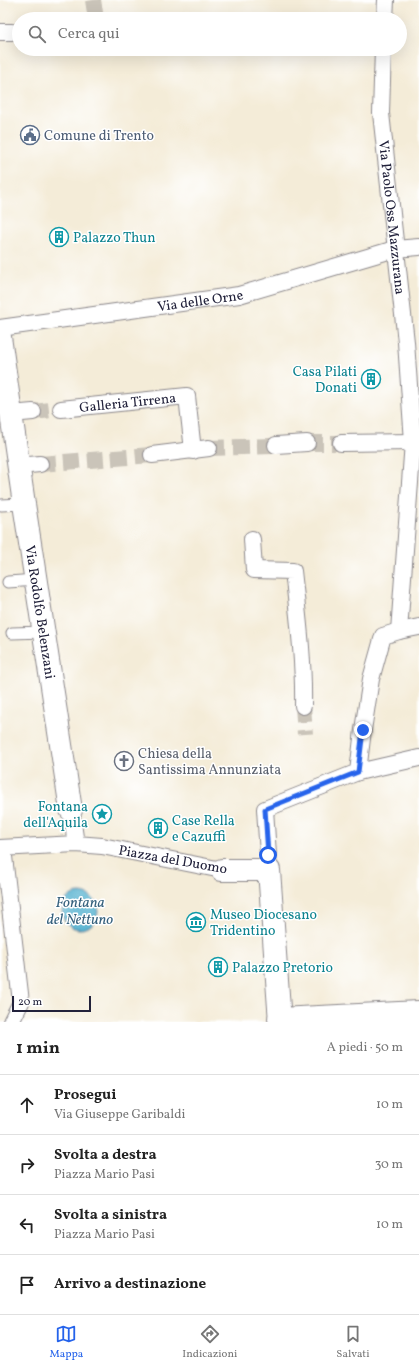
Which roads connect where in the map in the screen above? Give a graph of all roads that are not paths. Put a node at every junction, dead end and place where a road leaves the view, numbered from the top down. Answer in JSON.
{"nodes":[{"id":1,"x":386,"y":0,"type":"edge"},
{"id":2,"x":385,"y":12,"type":"edge"},
{"id":3,"x":383,"y":56,"type":"edge"},
{"id":4,"x":419,"y":247,"type":"edge"},
{"id":5,"x":396,"y":249,"type":"junction"},
{"id":6,"x":0,"y":328,"type":"edge"},
{"id":7,"x":0,"y":337,"type":"edge"},
{"id":8,"x":61,"y":409,"type":"tunnel mouth"},
{"id":9,"x":33,"y":412,"type":"tunnel mouth"},
{"id":10,"x":11,"y":414,"type":"junction"},
{"id":11,"x":413,"y":442,"type":"junction"},
{"id":12,"x":308,"y":443,"type":"tunnel mouth"},
{"id":13,"x":341,"y":443,"type":"tunnel mouth"},
{"id":14,"x":276,"y":445,"type":"tunnel mouth"},
{"id":15,"x":209,"y":448,"type":"tunnel mouth"},
{"id":16,"x":193,"y":451,"type":"junction"},
{"id":17,"x":152,"y":455,"type":"tunnel mouth"},
{"id":18,"x":24,"y":504,"type":"junction"},
{"id":19,"x":1,"y":506,"type":"edge"},
{"id":20,"x":252,"y":539,"type":"dead end"},
{"id":21,"x":36,"y":580,"type":"junction"},
{"id":22,"x":8,"y":582,"type":"dead end"},
{"id":23,"x":419,"y":626,"type":"edge"},
{"id":24,"x":399,"y":631,"type":"junction"},
{"id":25,"x":44,"y":632,"type":"junction"},
{"id":26,"x":12,"y":633,"type":"dead end"},
{"id":27,"x":303,"y":706,"type":"tunnel mouth"},
{"id":28,"x":419,"y":758,"type":"edge"},
{"id":29,"x":358,"y":772,"type":"junction"},
{"id":30,"x":71,"y":810,"type":"joint"},
{"id":31,"x":76,"y":844,"type":"junction"},
{"id":32,"x":2,"y":848,"type":"edge"},
{"id":33,"x":222,"y":870,"type":"joint"},
{"id":34,"x":269,"y":870,"type":"junction"},
{"id":35,"x":419,"y":1012,"type":"edge"},
{"id":36,"x":280,"y":1020,"type":"edge"},
{"id":37,"x":11,"y":1022,"type":"edge"}],
"edges":[{"from":1,"to":2,"type":"street"},
{"from":3,"to":5,"type":"street","name":"Via Paolo Oss Mazzurana"},
{"from":4,"to":5,"type":"street","name":"Via delle Orne"},
{"from":5,"to":6,"type":"street","name":"Via delle Orne"},
{"from":5,"to":11,"type":"street","name":"Via Paolo Oss Mazzurana"},
{"from":7,"to":10,"type":"street","name":"Via Rodolfo Belenzani"},
{"from":8,"to":16,"type":"street","name":"Galleria Tirrena"},
{"from":9,"to":10,"type":"street"},
{"from":10,"to":18,"type":"street","name":"Via Rodolfo Belenzani"},
{"from":11,"to":13,"type":"street"},
{"from":11,"to":24,"type":"street","name":"Via Paolo Oss Mazzurana"},
{"from":12,"to":14,"type":"street"},
{"from":15,"to":16,"type":"street"},
{"from":16,"to":17,"type":"street"},
{"from":18,"to":19,"type":"lane"},
{"from":18,"to":21,"type":"street","name":"Via Rodolfo Belenzani"},
{"from":20,"to":27,"type":"street"},
{"from":21,"to":22,"type":"lane"},
{"from":21,"to":25,"type":"street","name":"Via Rodolfo Belenzani"},
{"from":23,"to":24,"type":"street"},
{"from":24,"to":29,"type":"street"},
{"from":25,"to":26,"type":"lane"},
{"from":25,"to":30,"type":"street","name":"Via Rodolfo Belenzani"},
{"from":28,"to":29,"type":"street"},
{"from":29,"to":34,"type":"street"},
{"from":30,"to":31,"type":"street"},
{"from":31,"to":32,"type":"street","name":"Piazza del Duomo"},
{"from":31,"to":33,"type":"street","name":"Piazza del Duomo"},
{"from":32,"to":37,"type":"street","name":"Piazza del Duomo"},
{"from":33,"to":34,"type":"street","name":"Piazza del Duomo"},
{"from":34,"to":36,"type":"street"},
{"from":35,"to":36,"type":"street"}]}
